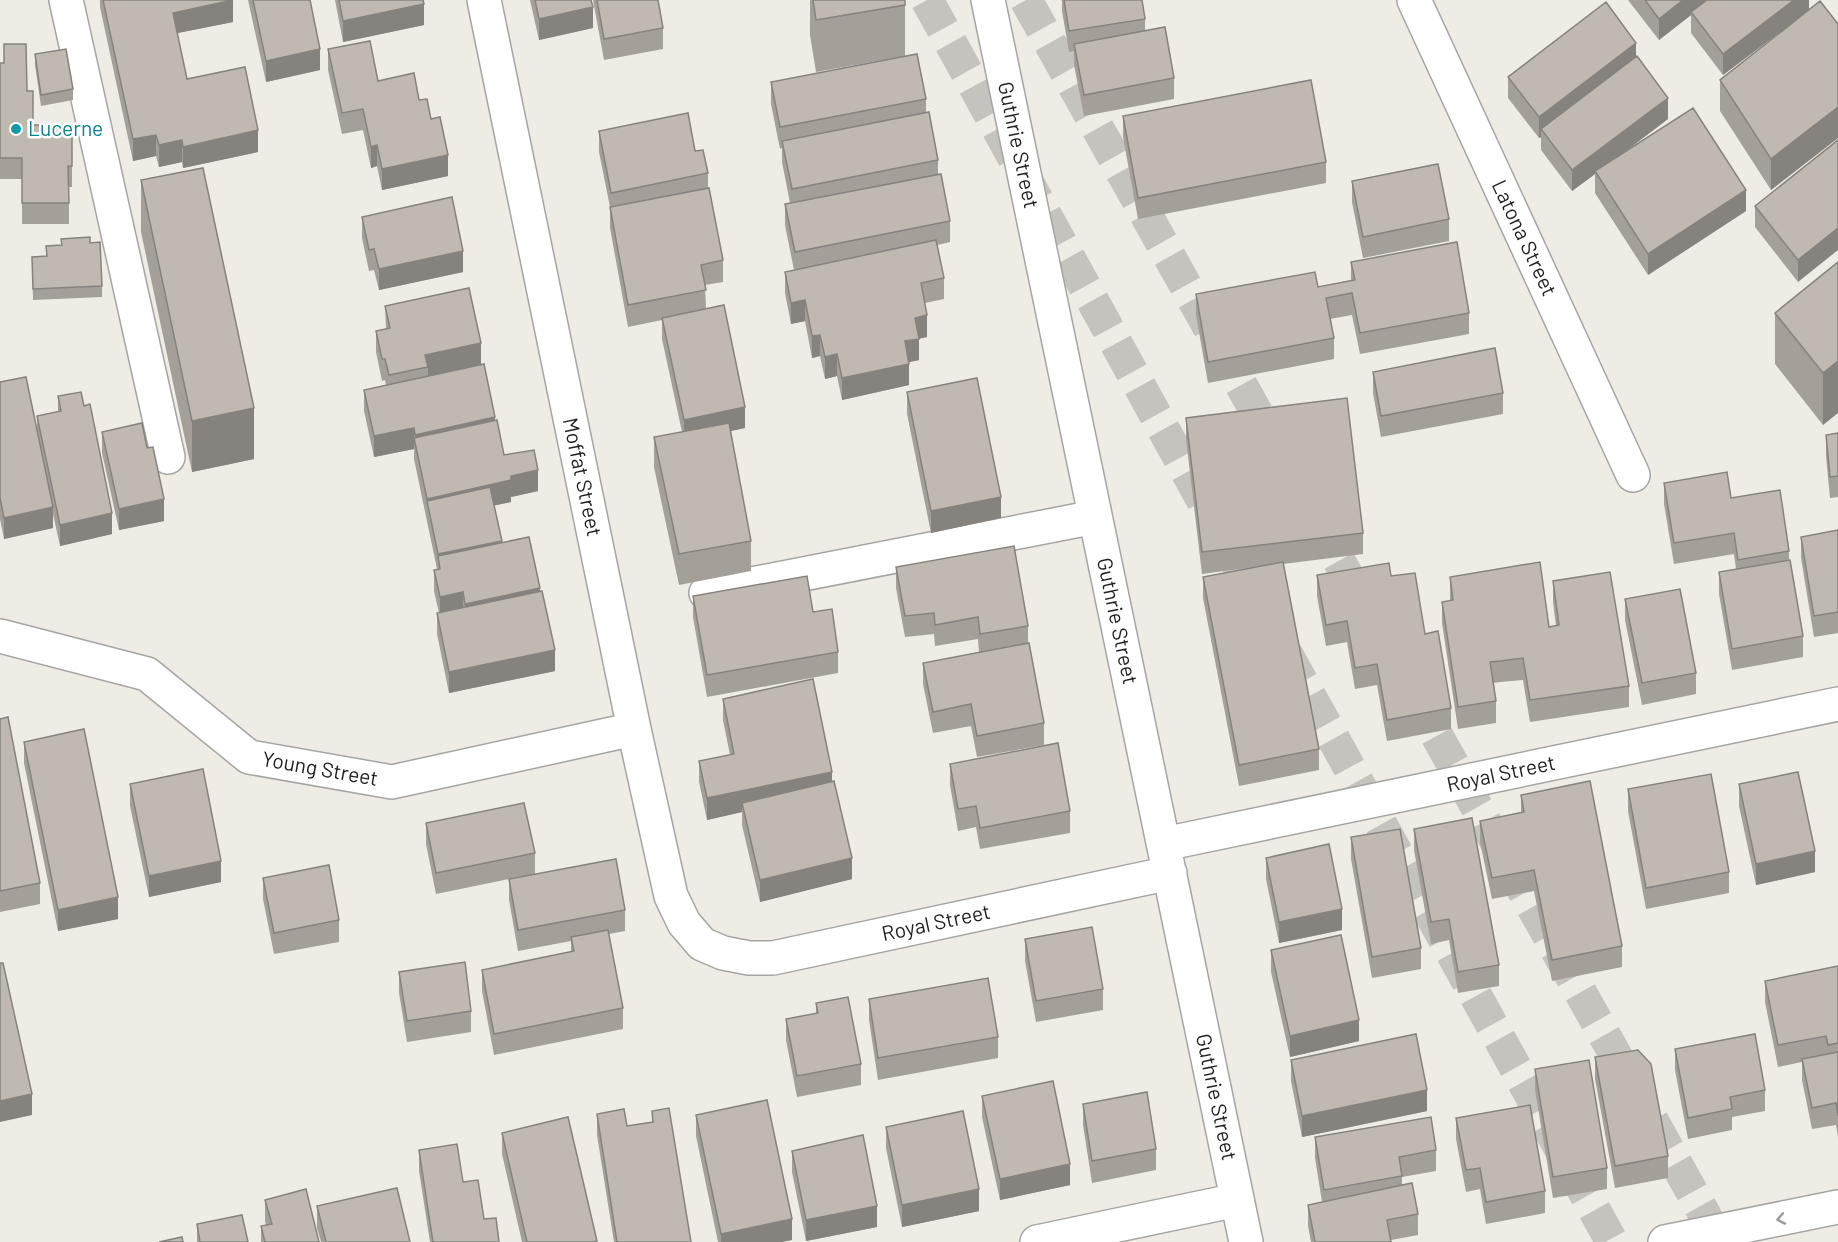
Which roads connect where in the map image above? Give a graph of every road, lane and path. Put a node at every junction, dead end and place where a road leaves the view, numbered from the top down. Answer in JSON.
{"nodes":[{"id":1,"x":66,"y":0,"type":"edge"},
{"id":2,"x":484,"y":0,"type":"edge"},
{"id":3,"x":988,"y":0,"type":"edge"},
{"id":4,"x":1414,"y":0,"type":"edge"},
{"id":5,"x":168,"y":457,"type":"dead end"},
{"id":6,"x":1633,"y":475,"type":"dead end"},
{"id":7,"x":1095,"y":517,"type":"junction"},
{"id":8,"x":706,"y":593,"type":"edge"},
{"id":9,"x":0,"y":636,"type":"edge"},
{"id":10,"x":1838,"y":704,"type":"edge"},
{"id":11,"x":634,"y":729,"type":"junction"},
{"id":12,"x":1167,"y":859,"type":"junction"},
{"id":13,"x":702,"y":944,"type":"joint"},
{"id":14,"x":1237,"y":1200,"type":"junction"},
{"id":15,"x":1838,"y":1207,"type":"edge"},
{"id":16,"x":1037,"y":1242,"type":"edge"},
{"id":17,"x":1246,"y":1242,"type":"edge"},
{"id":18,"x":1665,"y":1242,"type":"edge"}],
"edges":[{"from":1,"to":5,"type":"street"},
{"from":2,"to":11,"type":"street","name":"Moffat Street"},
{"from":3,"to":7,"type":"street","name":"Guthrie Street"},
{"from":4,"to":6,"type":"street","name":"Latona Street"},
{"from":7,"to":8,"type":"street"},
{"from":7,"to":12,"type":"street","name":"Guthrie Street"},
{"from":9,"to":11,"type":"street","name":"Young Street"},
{"from":10,"to":12,"type":"street","name":"Royal Street"},
{"from":11,"to":13,"type":"street","name":"Moffat Street"},
{"from":12,"to":13,"type":"street","name":"Royal Street"},
{"from":12,"to":14,"type":"street","name":"Guthrie Street"},
{"from":14,"to":16,"type":"street"},
{"from":14,"to":17,"type":"street","name":"Guthrie Street"},
{"from":15,"to":18,"type":"street","one_way":true}]}
